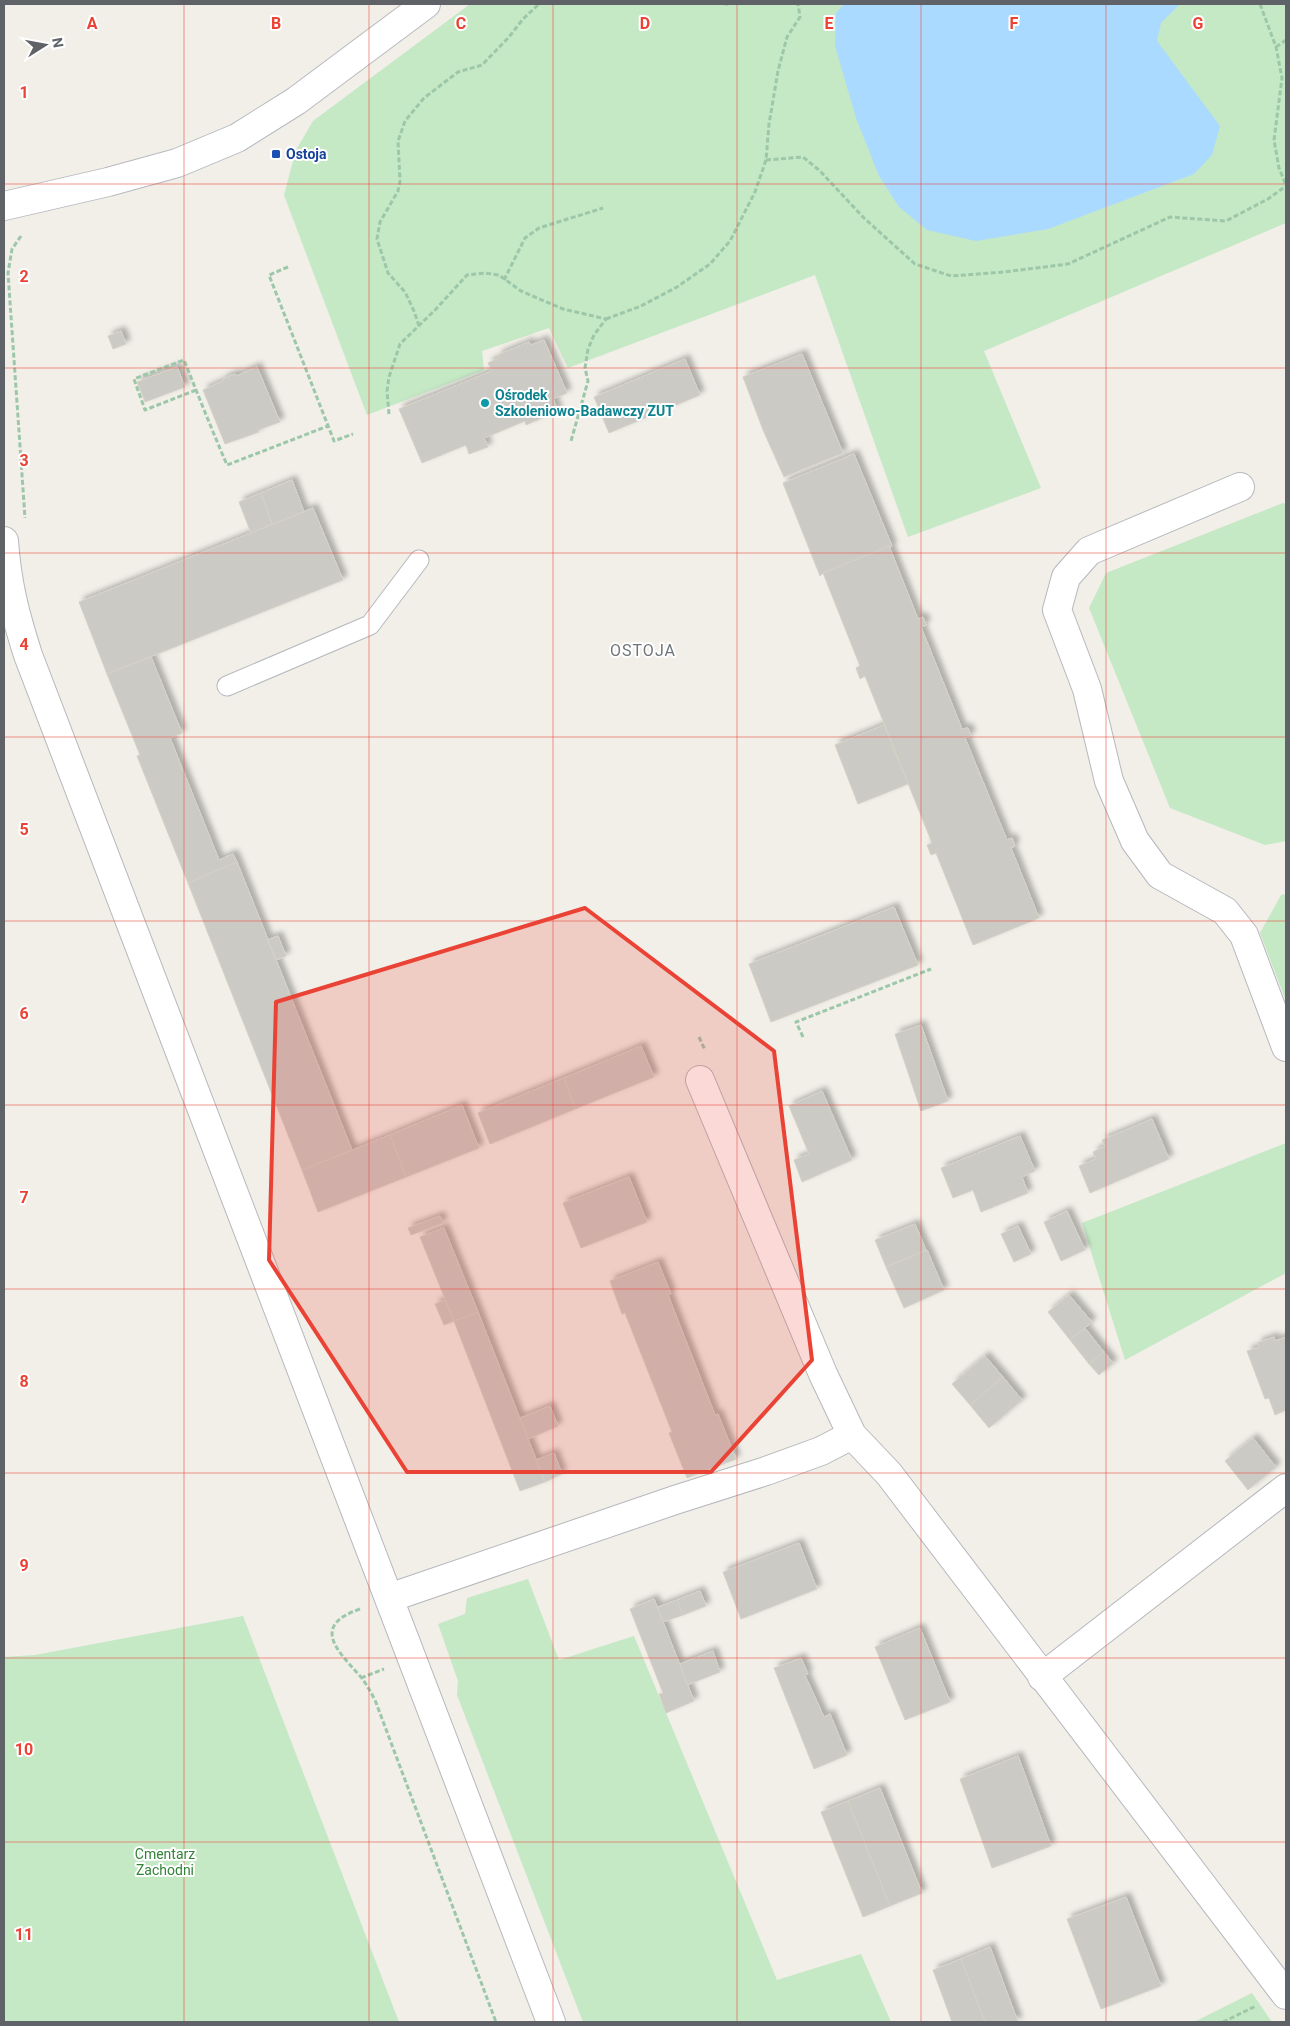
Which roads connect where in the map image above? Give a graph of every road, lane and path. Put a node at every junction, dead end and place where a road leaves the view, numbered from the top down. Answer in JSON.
{"nodes":[{"id":1,"x":426,"y":4,"type":"edge"},
{"id":2,"x":539,"y":4,"type":"edge"},
{"id":3,"x":798,"y":4,"type":"edge"},
{"id":4,"x":1260,"y":4,"type":"edge"},
{"id":5,"x":1286,"y":40,"type":"edge"},
{"id":6,"x":1276,"y":47,"type":"junction"},
{"id":7,"x":766,"y":160,"type":"junction"},
{"id":8,"x":1286,"y":186,"type":"edge"},
{"id":9,"x":4,"y":206,"type":"edge"},
{"id":10,"x":603,"y":208,"type":"dead end"},
{"id":11,"x":25,"y":231,"type":"dead end"},
{"id":12,"x":288,"y":267,"type":"dead end"},
{"id":13,"x":504,"y":280,"type":"junction"},
{"id":14,"x":9,"y":292,"type":"junction"},
{"id":15,"x":4,"y":293,"type":"edge"},
{"id":16,"x":606,"y":319,"type":"junction"},
{"id":17,"x":419,"y":326,"type":"junction"},
{"id":18,"x":196,"y":390,"type":"junction"},
{"id":19,"x":389,"y":414,"type":"dead end"},
{"id":20,"x":328,"y":426,"type":"junction"},
{"id":21,"x":353,"y":434,"type":"dead end"},
{"id":22,"x":571,"y":441,"type":"dead end"},
{"id":23,"x":1240,"y":487,"type":"dead end"},
{"id":24,"x":25,"y":519,"type":"dead end"},
{"id":25,"x":4,"y":541,"type":"edge"},
{"id":26,"x":419,"y":560,"type":"dead end"},
{"id":27,"x":227,"y":686,"type":"dead end"},
{"id":28,"x":931,"y":969,"type":"dead end"},
{"id":29,"x":802,"y":1038,"type":"dead end"},
{"id":30,"x":1286,"y":1047,"type":"edge"},
{"id":31,"x":700,"y":1080,"type":"dead end"},
{"id":32,"x":852,"y":1435,"type":"junction"},
{"id":33,"x":1286,"y":1488,"type":"edge"},
{"id":34,"x":389,"y":1598,"type":"junction"},
{"id":35,"x":1042,"y":1677,"type":"junction"},
{"id":36,"x":1286,"y":1995,"type":"edge"},
{"id":37,"x":1260,"y":2004,"type":"dead end"},
{"id":38,"x":496,"y":2022,"type":"edge"},
{"id":39,"x":551,"y":2022,"type":"edge"},
{"id":40,"x":1223,"y":2022,"type":"edge"}],
"edges":[{"from":1,"to":9,"type":"street"},
{"from":2,"to":17,"type":"path"},
{"from":3,"to":7,"type":"path"},
{"from":4,"to":6,"type":"path"},
{"from":5,"to":6,"type":"path"},
{"from":6,"to":8,"type":"path"},
{"from":7,"to":8,"type":"path"},
{"from":7,"to":16,"type":"path"},
{"from":10,"to":13,"type":"path"},
{"from":11,"to":14,"type":"path"},
{"from":12,"to":20,"type":"path"},
{"from":13,"to":16,"type":"path"},
{"from":13,"to":17,"type":"path"},
{"from":14,"to":15,"type":"path"},
{"from":14,"to":24,"type":"path"},
{"from":16,"to":22,"type":"path"},
{"from":17,"to":19,"type":"path"},
{"from":18,"to":18,"type":"path"},
{"from":18,"to":20,"type":"path"},
{"from":20,"to":21,"type":"path"},
{"from":23,"to":30,"type":"street"},
{"from":25,"to":34,"type":"street"},
{"from":26,"to":27,"type":"lane"},
{"from":28,"to":29,"type":"path"},
{"from":31,"to":32,"type":"street"},
{"from":32,"to":34,"type":"street"},
{"from":32,"to":35,"type":"street"},
{"from":33,"to":35,"type":"street"},
{"from":34,"to":38,"type":"path"},
{"from":34,"to":39,"type":"street"},
{"from":35,"to":36,"type":"street"},
{"from":37,"to":40,"type":"path"}]}
